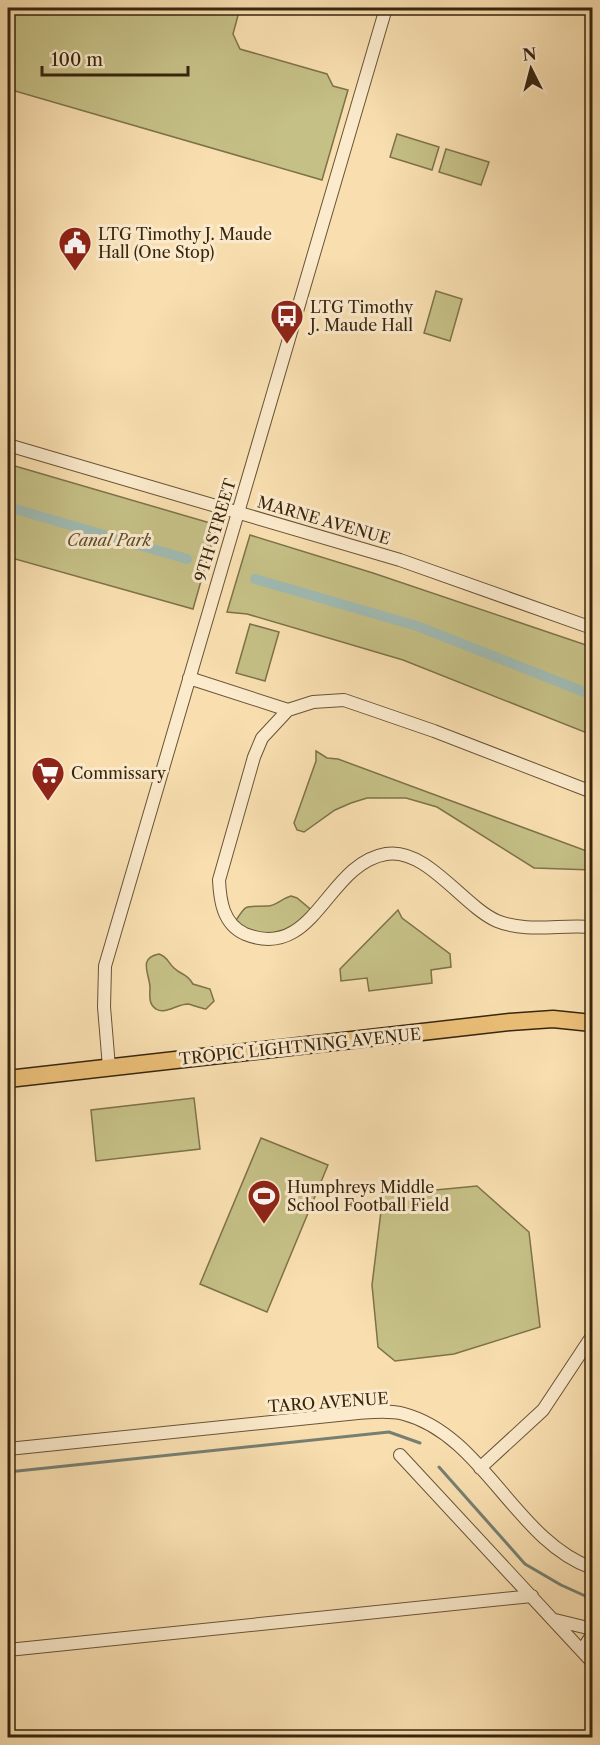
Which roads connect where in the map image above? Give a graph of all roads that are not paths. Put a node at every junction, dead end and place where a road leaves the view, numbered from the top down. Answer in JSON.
{"nodes":[{"id":1,"x":386,"y":8,"type":"edge"},
{"id":2,"x":8,"y":445,"type":"edge"},
{"id":3,"x":238,"y":513,"type":"junction"},
{"id":4,"x":592,"y":628,"type":"edge"},
{"id":5,"x":189,"y":678,"type":"junction"},
{"id":6,"x":288,"y":710,"type":"junction"},
{"id":7,"x":592,"y":792,"type":"edge"},
{"id":8,"x":592,"y":927,"type":"edge"},
{"id":9,"x":592,"y":1023,"type":"edge"},
{"id":10,"x":109,"y":1067,"type":"junction"},
{"id":11,"x":8,"y":1079,"type":"edge"},
{"id":12,"x":592,"y":1336,"type":"edge"},
{"id":13,"x":8,"y":1449,"type":"edge"},
{"id":14,"x":400,"y":1455,"type":"dead end"},
{"id":15,"x":480,"y":1468,"type":"junction"},
{"id":16,"x":592,"y":1568,"type":"edge"},
{"id":17,"x":532,"y":1596,"type":"junction"},
{"id":18,"x":554,"y":1620,"type":"junction"},
{"id":19,"x":592,"y":1629,"type":"edge"},
{"id":20,"x":592,"y":1635,"type":"edge"},
{"id":21,"x":8,"y":1650,"type":"edge"},
{"id":22,"x":582,"y":1650,"type":"junction"},
{"id":23,"x":592,"y":1662,"type":"edge"}],
"edges":[{"from":1,"to":3,"type":"street","name":"9TH STREET"},
{"from":2,"to":3,"type":"street","name":"MARNE AVENUE"},
{"from":3,"to":4,"type":"street","name":"MARNE AVENUE"},
{"from":3,"to":5,"type":"street","name":"9TH STREET"},
{"from":5,"to":6,"type":"street"},
{"from":5,"to":10,"type":"street","name":"9TH STREET"},
{"from":6,"to":7,"type":"street"},
{"from":6,"to":8,"type":"street"},
{"from":9,"to":10,"type":"main road","name":"TROPIC LIGHTNING AVENUE"},
{"from":10,"to":11,"type":"main road","name":"TROPIC LIGHTNING AVENUE"},
{"from":12,"to":15,"type":"street"},
{"from":13,"to":15,"type":"street","name":"TARO AVENUE"},
{"from":14,"to":17,"type":"street"},
{"from":15,"to":16,"type":"street","name":"TARO AVENUE"},
{"from":17,"to":18,"type":"street"},
{"from":17,"to":21,"type":"street"},
{"from":18,"to":19,"type":"street"},
{"from":18,"to":22,"type":"street"},
{"from":20,"to":22,"type":"street"},
{"from":22,"to":23,"type":"street"}]}
